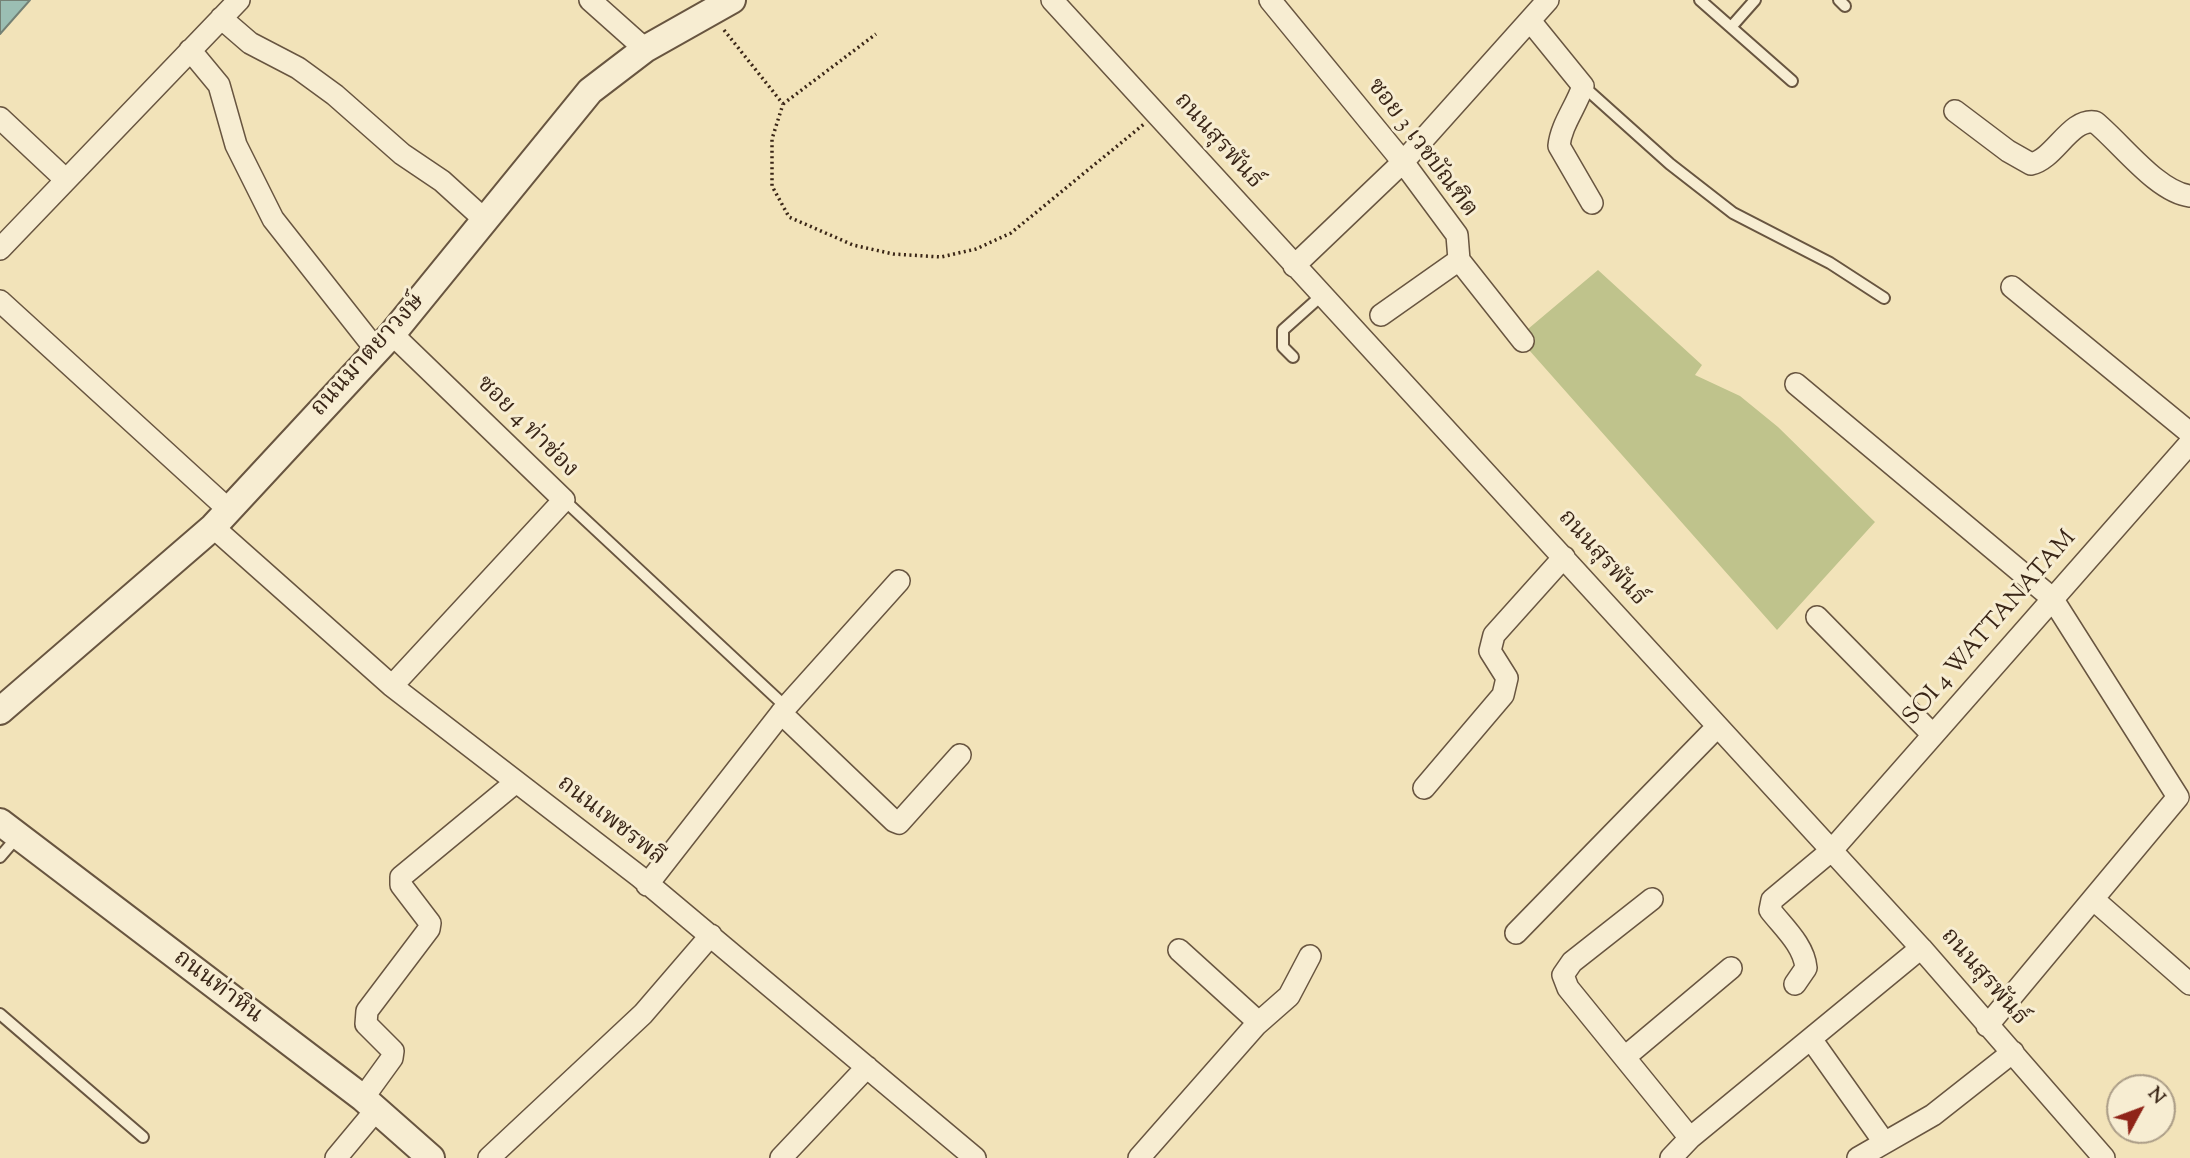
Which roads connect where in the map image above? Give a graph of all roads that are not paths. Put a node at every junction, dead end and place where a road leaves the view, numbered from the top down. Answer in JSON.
{"nodes":[{"id":1,"x":239,"y":0,"type":"edge"},
{"id":2,"x":590,"y":0,"type":"edge"},
{"id":3,"x":1052,"y":0,"type":"edge"},
{"id":4,"x":1270,"y":0,"type":"edge"},
{"id":5,"x":1548,"y":0,"type":"edge"},
{"id":6,"x":1700,"y":0,"type":"edge"},
{"id":7,"x":1755,"y":0,"type":"edge"},
{"id":8,"x":721,"y":6,"type":"edge"},
{"id":9,"x":221,"y":18,"type":"junction"},
{"id":10,"x":1531,"y":22,"type":"junction"},
{"id":11,"x":1732,"y":26,"type":"junction"},
{"id":12,"x":190,"y":50,"type":"junction"},
{"id":13,"x":645,"y":50,"type":"junction"},
{"id":14,"x":1791,"y":81,"type":"dead end"},
{"id":15,"x":1583,"y":86,"type":"junction"},
{"id":16,"x":1955,"y":111,"type":"dead end"},
{"id":17,"x":0,"y":118,"type":"edge"},
{"id":18,"x":1403,"y":162,"type":"junction"},
{"id":19,"x":65,"y":179,"type":"junction"},
{"id":20,"x":2190,"y":196,"type":"edge"},
{"id":21,"x":1592,"y":203,"type":"dead end"},
{"id":22,"x":485,"y":220,"type":"junction"},
{"id":23,"x":0,"y":249,"type":"edge"},
{"id":24,"x":1459,"y":260,"type":"junction"},
{"id":25,"x":1294,"y":266,"type":"junction"},
{"id":26,"x":2012,"y":287,"type":"dead end"},
{"id":27,"x":1321,"y":296,"type":"junction"},
{"id":28,"x":1884,"y":298,"type":"dead end"},
{"id":29,"x":0,"y":301,"type":"edge"},
{"id":30,"x":1381,"y":315,"type":"dead end"},
{"id":31,"x":1523,"y":341,"type":"dead end"},
{"id":32,"x":384,"y":343,"type":"junction"},
{"id":33,"x":1293,"y":357,"type":"dead end"},
{"id":34,"x":1796,"y":384,"type":"dead end"},
{"id":35,"x":2190,"y":433,"type":"edge"},
{"id":36,"x":2190,"y":443,"type":"edge"},
{"id":37,"x":564,"y":500,"type":"junction"},
{"id":38,"x":221,"y":519,"type":"junction"},
{"id":39,"x":1564,"y":557,"type":"junction"},
{"id":40,"x":899,"y":581,"type":"dead end"},
{"id":41,"x":2052,"y":598,"type":"junction"},
{"id":42,"x":1817,"y":617,"type":"dead end"},
{"id":43,"x":392,"y":686,"type":"junction"},
{"id":44,"x":784,"y":710,"type":"junction"},
{"id":45,"x":0,"y":711,"type":"edge"},
{"id":46,"x":1717,"y":727,"type":"junction"},
{"id":47,"x":1933,"y":735,"type":"junction"},
{"id":48,"x":960,"y":755,"type":"dead end"},
{"id":49,"x":516,"y":782,"type":"junction"},
{"id":50,"x":1424,"y":788,"type":"dead end"},
{"id":51,"x":9,"y":829,"type":"edge"},
{"id":52,"x":1832,"y":850,"type":"junction"},
{"id":53,"x":0,"y":857,"type":"edge"},
{"id":54,"x":647,"y":885,"type":"junction"},
{"id":55,"x":1652,"y":898,"type":"dead end"},
{"id":56,"x":2093,"y":900,"type":"junction"},
{"id":57,"x":1516,"y":933,"type":"dead end"},
{"id":58,"x":711,"y":935,"type":"junction"},
{"id":59,"x":1922,"y":948,"type":"junction"},
{"id":60,"x":1179,"y":950,"type":"dead end"},
{"id":61,"x":1310,"y":956,"type":"dead end"},
{"id":62,"x":1731,"y":968,"type":"dead end"},
{"id":63,"x":1795,"y":984,"type":"dead end"},
{"id":64,"x":2190,"y":984,"type":"edge"},
{"id":65,"x":0,"y":1014,"type":"edge"},
{"id":66,"x":1256,"y":1025,"type":"junction"},
{"id":67,"x":1987,"y":1026,"type":"junction"},
{"id":68,"x":1811,"y":1039,"type":"junction"},
{"id":69,"x":2013,"y":1052,"type":"junction"},
{"id":70,"x":1625,"y":1057,"type":"junction"},
{"id":71,"x":867,"y":1067,"type":"junction"},
{"id":72,"x":370,"y":1104,"type":"junction"},
{"id":73,"x":143,"y":1137,"type":"dead end"},
{"id":74,"x":1690,"y":1138,"type":"junction"},
{"id":75,"x":1884,"y":1142,"type":"junction"},
{"id":76,"x":336,"y":1158,"type":"edge"},
{"id":77,"x":431,"y":1158,"type":"edge"},
{"id":78,"x":489,"y":1158,"type":"edge"},
{"id":79,"x":781,"y":1158,"type":"edge"},
{"id":80,"x":975,"y":1158,"type":"edge"},
{"id":81,"x":1139,"y":1158,"type":"edge"},
{"id":82,"x":1671,"y":1158,"type":"edge"},
{"id":83,"x":1858,"y":1158,"type":"edge"},
{"id":84,"x":2104,"y":1158,"type":"edge"}],
"edges":[{"from":1,"to":9,"type":"street"},
{"from":2,"to":13,"type":"street"},
{"from":3,"to":25,"type":"street","name":"ถนนสุรพันธ์"},
{"from":4,"to":18,"type":"street","name":"ซอย 3 เวชบัณฑิต"},
{"from":5,"to":10,"type":"street"},
{"from":6,"to":11,"type":"lane"},
{"from":7,"to":11,"type":"lane"},
{"from":8,"to":13,"type":"street","name":"ถนนมาตยาวงษ์"},
{"from":9,"to":12,"type":"street"},
{"from":9,"to":22,"type":"street"},
{"from":10,"to":15,"type":"street"},
{"from":10,"to":18,"type":"street"},
{"from":11,"to":14,"type":"lane"},
{"from":12,"to":19,"type":"street"},
{"from":12,"to":32,"type":"street","name":"ซอย 4 ท่าช่อง"},
{"from":13,"to":22,"type":"street","name":"ถนนมาตยาวงษ์"},
{"from":15,"to":21,"type":"street"},
{"from":15,"to":28,"type":"lane"},
{"from":16,"to":20,"type":"street"},
{"from":17,"to":19,"type":"street"},
{"from":18,"to":24,"type":"street","name":"ซอย 3 เวชบัณฑิต"},
{"from":18,"to":25,"type":"street"},
{"from":19,"to":23,"type":"street"},
{"from":22,"to":32,"type":"street","name":"ถนนมาตยาวงษ์"},
{"from":24,"to":30,"type":"street","name":"ซอย 3 เวชบัณฑิต"},
{"from":24,"to":31,"type":"street"},
{"from":25,"to":27,"type":"street","name":"ถนนสุรพันธ์"},
{"from":26,"to":35,"type":"street"},
{"from":27,"to":33,"type":"lane"},
{"from":27,"to":39,"type":"street","name":"ถนนสุรพันธ์"},
{"from":29,"to":38,"type":"street","name":"ถนนเพชรพลี"},
{"from":32,"to":37,"type":"street","name":"ซอย 4 ท่าช่อง"},
{"from":32,"to":38,"type":"street","name":"ถนนมาตยาวงษ์"},
{"from":34,"to":41,"type":"street"},
{"from":36,"to":41,"type":"street","name":"SOI 4 WATTANATAM"},
{"from":37,"to":43,"type":"street","name":"ซอย 4 ท่าช่อง"},
{"from":37,"to":44,"type":"lane"},
{"from":38,"to":43,"type":"street","name":"ถนนเพชรพลี"},
{"from":38,"to":45,"type":"street","name":"ถนนมาตยาวงษ์"},
{"from":39,"to":46,"type":"street","name":"ถนนสุรพันธ์"},
{"from":39,"to":50,"type":"street"},
{"from":40,"to":44,"type":"street"},
{"from":41,"to":47,"type":"street","name":"SOI 4 WATTANATAM"},
{"from":41,"to":56,"type":"street"},
{"from":42,"to":47,"type":"street"},
{"from":43,"to":49,"type":"street","name":"ถนนเพชรพลี"},
{"from":44,"to":48,"type":"street"},
{"from":44,"to":54,"type":"street"},
{"from":46,"to":52,"type":"street","name":"ถนนสุรพันธ์"},
{"from":46,"to":57,"type":"street"},
{"from":47,"to":52,"type":"street","name":"SOI 4 WATTANATAM"},
{"from":49,"to":54,"type":"street","name":"ถนนเพชรพลี"},
{"from":49,"to":72,"type":"street"},
{"from":51,"to":53,"type":"lane"},
{"from":51,"to":72,"type":"street","name":"ถนนท่าหิน"},
{"from":52,"to":59,"type":"street","name":"ถนนสุรพันธ์"},
{"from":52,"to":63,"type":"street","name":"SOI 4 WATTANATAM"},
{"from":54,"to":58,"type":"street","name":"ถนนเพชรพลี"},
{"from":55,"to":70,"type":"street"},
{"from":56,"to":64,"type":"street"},
{"from":56,"to":67,"type":"street"},
{"from":58,"to":71,"type":"street","name":"ถนนเพชรพลี"},
{"from":58,"to":78,"type":"street"},
{"from":59,"to":67,"type":"street","name":"ถนนสุรพันธ์"},
{"from":59,"to":68,"type":"street"},
{"from":60,"to":66,"type":"street"},
{"from":61,"to":66,"type":"street"},
{"from":62,"to":70,"type":"street"},
{"from":65,"to":73,"type":"lane"},
{"from":66,"to":81,"type":"street"},
{"from":67,"to":69,"type":"street","name":"ถนนสุรพันธ์"},
{"from":68,"to":74,"type":"street"},
{"from":68,"to":75,"type":"street"},
{"from":69,"to":75,"type":"street"},
{"from":69,"to":84,"type":"street","name":"ถนนสุรพันธ์"},
{"from":70,"to":74,"type":"street"},
{"from":71,"to":79,"type":"street"},
{"from":71,"to":80,"type":"street","name":"ถนนเพชรพลี"},
{"from":72,"to":76,"type":"street"},
{"from":72,"to":77,"type":"street","name":"ถนนท่าหิน"},
{"from":74,"to":82,"type":"street"},
{"from":75,"to":83,"type":"street"}]}
